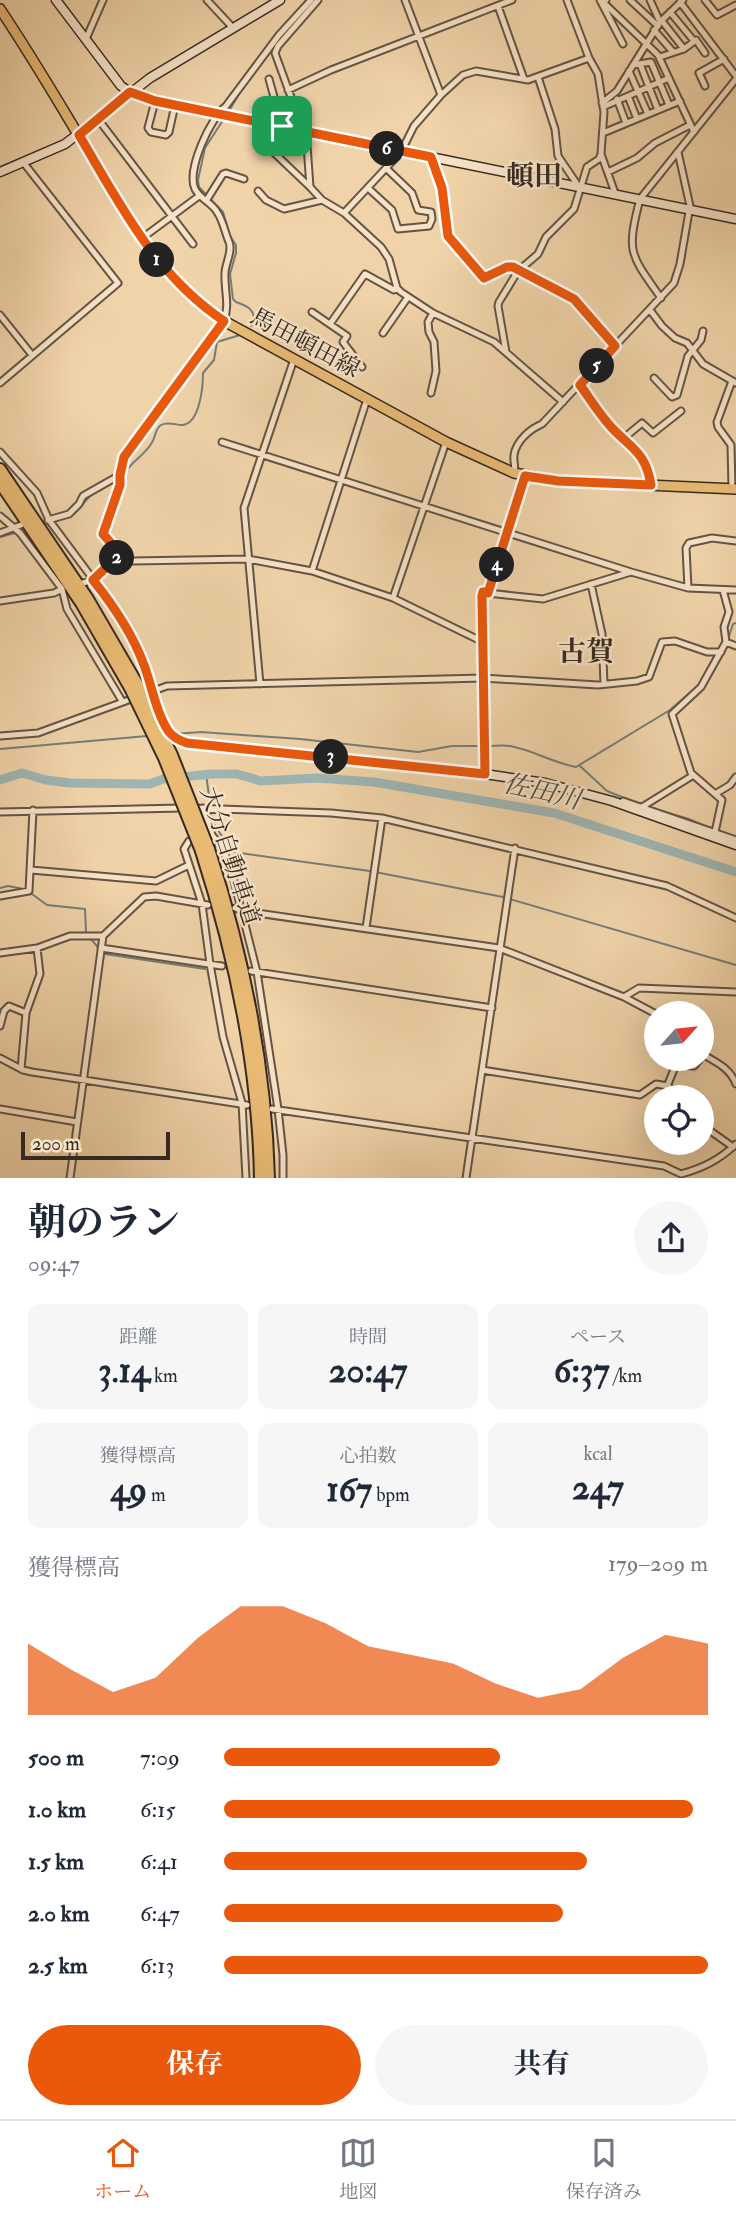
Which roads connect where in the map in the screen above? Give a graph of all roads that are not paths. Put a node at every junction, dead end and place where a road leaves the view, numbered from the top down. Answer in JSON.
{"nodes":[{"id":1,"x":56,"y":0,"type":"edge"},
{"id":2,"x":103,"y":0,"type":"edge"},
{"id":3,"x":207,"y":0,"type":"edge"},
{"id":4,"x":280,"y":0,"type":"edge"},
{"id":5,"x":311,"y":0,"type":"edge"},
{"id":6,"x":318,"y":0,"type":"edge"},
{"id":7,"x":405,"y":0,"type":"edge"},
{"id":8,"x":512,"y":0,"type":"edge"},
{"id":9,"x":568,"y":0,"type":"edge"},
{"id":10,"x":650,"y":0,"type":"edge"},
{"id":11,"x":705,"y":0,"type":"edge"},
{"id":12,"x":602,"y":1,"type":"edge"},
{"id":13,"x":636,"y":2,"type":"edge"},
{"id":14,"x":679,"y":2,"type":"edge"},
{"id":15,"x":733,"y":4,"type":"edge"},
{"id":16,"x":498,"y":6,"type":"junction"},
{"id":17,"x":0,"y":9,"type":"edge"},
{"id":18,"x":670,"y":12,"type":"junction"},
{"id":19,"x":659,"y":25,"type":"junction"},
{"id":20,"x":233,"y":28,"type":"junction"},
{"id":21,"x":419,"y":37,"type":"junction"},
{"id":22,"x":86,"y":39,"type":"junction"},
{"id":23,"x":694,"y":41,"type":"junction"},
{"id":24,"x":623,"y":44,"type":"dead end"},
{"id":25,"x":647,"y":44,"type":"junction"},
{"id":26,"x":684,"y":49,"type":"junction"},
{"id":27,"x":673,"y":52,"type":"junction"},
{"id":28,"x":705,"y":53,"type":"dead end"},
{"id":29,"x":660,"y":57,"type":"junction"},
{"id":30,"x":589,"y":58,"type":"junction"},
{"id":31,"x":724,"y":59,"type":"junction"},
{"id":32,"x":634,"y":67,"type":"junction"},
{"id":33,"x":538,"y":77,"type":"junction"},
{"id":34,"x":736,"y":77,"type":"edge"},
{"id":35,"x":669,"y":78,"type":"junction"},
{"id":36,"x":269,"y":79,"type":"dead end"},
{"id":37,"x":524,"y":79,"type":"junction"},
{"id":38,"x":659,"y":82,"type":"junction"},
{"id":39,"x":705,"y":86,"type":"dead end"},
{"id":40,"x":649,"y":87,"type":"junction"},
{"id":41,"x":289,"y":90,"type":"junction"},
{"id":42,"x":638,"y":91,"type":"junction"},
{"id":43,"x":130,"y":92,"type":"junction"},
{"id":44,"x":615,"y":92,"type":"junction"},
{"id":45,"x":441,"y":95,"type":"junction"},
{"id":46,"x":628,"y":96,"type":"junction"},
{"id":47,"x":618,"y":100,"type":"junction"},
{"id":48,"x":155,"y":101,"type":"junction"},
{"id":49,"x":680,"y":101,"type":"junction"},
{"id":50,"x":175,"y":105,"type":"junction"},
{"id":51,"x":602,"y":105,"type":"junction"},
{"id":52,"x":669,"y":105,"type":"junction"},
{"id":53,"x":658,"y":110,"type":"junction"},
{"id":54,"x":223,"y":114,"type":"junction"},
{"id":55,"x":648,"y":114,"type":"junction"},
{"id":56,"x":98,"y":119,"type":"junction"},
{"id":57,"x":637,"y":119,"type":"junction"},
{"id":58,"x":626,"y":123,"type":"junction"},
{"id":59,"x":690,"y":125,"type":"junction"},
{"id":60,"x":282,"y":126,"type":"junction"},
{"id":61,"x":304,"y":131,"type":"junction"},
{"id":62,"x":694,"y":132,"type":"junction"},
{"id":63,"x":603,"y":133,"type":"junction"},
{"id":64,"x":79,"y":135,"type":"junction"},
{"id":65,"x":270,"y":149,"type":"dead end"},
{"id":66,"x":401,"y":152,"type":"junction"},
{"id":67,"x":678,"y":152,"type":"junction"},
{"id":68,"x":601,"y":154,"type":"junction"},
{"id":69,"x":431,"y":157,"type":"junction"},
{"id":70,"x":23,"y":162,"type":"junction"},
{"id":71,"x":386,"y":168,"type":"junction"},
{"id":72,"x":0,"y":172,"type":"edge"},
{"id":73,"x":608,"y":172,"type":"junction"},
{"id":74,"x":244,"y":179,"type":"dead end"},
{"id":75,"x":310,"y":187,"type":"junction"},
{"id":76,"x":579,"y":187,"type":"junction"},
{"id":77,"x":368,"y":188,"type":"junction"},
{"id":78,"x":258,"y":191,"type":"dead end"},
{"id":79,"x":615,"y":193,"type":"junction"},
{"id":80,"x":200,"y":196,"type":"junction"},
{"id":81,"x":207,"y":198,"type":"junction"},
{"id":82,"x":640,"y":199,"type":"junction"},
{"id":83,"x":322,"y":200,"type":"junction"},
{"id":84,"x":689,"y":210,"type":"junction"},
{"id":85,"x":344,"y":213,"type":"junction"},
{"id":86,"x":171,"y":216,"type":"junction"},
{"id":87,"x":446,"y":216,"type":"junction"},
{"id":88,"x":432,"y":217,"type":"junction"},
{"id":89,"x":736,"y":219,"type":"edge"},
{"id":90,"x":141,"y":239,"type":"junction"},
{"id":91,"x":193,"y":244,"type":"dead end"},
{"id":92,"x":518,"y":271,"type":"junction"},
{"id":93,"x":397,"y":288,"type":"junction"},
{"id":94,"x":408,"y":297,"type":"junction"},
{"id":95,"x":661,"y":298,"type":"junction"},
{"id":96,"x":650,"y":310,"type":"junction"},
{"id":97,"x":312,"y":312,"type":"dead end"},
{"id":98,"x":433,"y":313,"type":"junction"},
{"id":99,"x":0,"y":315,"type":"edge"},
{"id":100,"x":224,"y":321,"type":"junction"},
{"id":101,"x":330,"y":324,"type":"junction"},
{"id":102,"x":703,"y":331,"type":"dead end"},
{"id":103,"x":383,"y":333,"type":"dead end"},
{"id":104,"x":615,"y":346,"type":"junction"},
{"id":105,"x":691,"y":350,"type":"junction"},
{"id":106,"x":506,"y":352,"type":"junction"},
{"id":107,"x":32,"y":355,"type":"junction"},
{"id":108,"x":294,"y":359,"type":"junction"},
{"id":109,"x":362,"y":367,"type":"dead end"},
{"id":110,"x":654,"y":378,"type":"dead end"},
{"id":111,"x":734,"y":382,"type":"edge"},
{"id":112,"x":0,"y":383,"type":"edge"},
{"id":113,"x":580,"y":385,"type":"junction"},
{"id":114,"x":431,"y":393,"type":"dead end"},
{"id":115,"x":368,"y":399,"type":"junction"},
{"id":116,"x":563,"y":402,"type":"junction"},
{"id":117,"x":681,"y":411,"type":"dead end"},
{"id":118,"x":624,"y":438,"type":"junction"},
{"id":119,"x":222,"y":442,"type":"dead end"},
{"id":120,"x":446,"y":442,"type":"junction"},
{"id":121,"x":0,"y":452,"type":"edge"},
{"id":122,"x":261,"y":455,"type":"junction"},
{"id":123,"x":0,"y":469,"type":"edge"},
{"id":124,"x":514,"y":473,"type":"junction"},
{"id":125,"x":525,"y":476,"type":"junction"},
{"id":126,"x":120,"y":477,"type":"junction"},
{"id":127,"x":341,"y":480,"type":"junction"},
{"id":128,"x":0,"y":483,"type":"edge"},
{"id":129,"x":651,"y":485,"type":"junction"},
{"id":130,"x":734,"y":489,"type":"edge"},
{"id":131,"x":424,"y":507,"type":"junction"},
{"id":132,"x":0,"y":516,"type":"edge"},
{"id":133,"x":49,"y":521,"type":"junction"},
{"id":134,"x":18,"y":529,"type":"junction"},
{"id":135,"x":0,"y":533,"type":"edge"},
{"id":136,"x":507,"y":534,"type":"junction"},
{"id":137,"x":736,"y":541,"type":"edge"},
{"id":138,"x":118,"y":556,"type":"junction"},
{"id":139,"x":248,"y":559,"type":"junction"},
{"id":140,"x":312,"y":571,"type":"junction"},
{"id":141,"x":631,"y":572,"type":"junction"},
{"id":142,"x":93,"y":580,"type":"junction"},
{"id":143,"x":83,"y":583,"type":"dead end"},
{"id":144,"x":591,"y":584,"type":"junction"},
{"id":145,"x":688,"y":588,"type":"junction"},
{"id":146,"x":63,"y":589,"type":"junction"},
{"id":147,"x":723,"y":590,"type":"junction"},
{"id":148,"x":736,"y":590,"type":"edge"},
{"id":149,"x":488,"y":593,"type":"junction"},
{"id":150,"x":393,"y":598,"type":"junction"},
{"id":151,"x":0,"y":601,"type":"edge"},
{"id":152,"x":127,"y":631,"type":"junction"},
{"id":153,"x":118,"y":636,"type":"dead end"},
{"id":154,"x":483,"y":642,"type":"junction"},
{"id":155,"x":726,"y":642,"type":"junction"},
{"id":156,"x":736,"y":646,"type":"edge"},
{"id":157,"x":721,"y":652,"type":"junction"},
{"id":158,"x":484,"y":678,"type":"junction"},
{"id":159,"x":260,"y":684,"type":"junction"},
{"id":160,"x":604,"y":684,"type":"junction"},
{"id":161,"x":134,"y":687,"type":"junction"},
{"id":162,"x":152,"y":691,"type":"junction"},
{"id":163,"x":122,"y":701,"type":"junction"},
{"id":164,"x":0,"y":736,"type":"edge"},
{"id":165,"x":212,"y":746,"type":"joint"},
{"id":166,"x":485,"y":774,"type":"junction"},
{"id":167,"x":692,"y":776,"type":"junction"},
{"id":168,"x":736,"y":777,"type":"edge"},
{"id":169,"x":715,"y":794,"type":"junction"},
{"id":170,"x":607,"y":799,"type":"junction"},
{"id":171,"x":644,"y":805,"type":"junction"},
{"id":172,"x":203,"y":808,"type":"junction"},
{"id":173,"x":33,"y":810,"type":"junction"},
{"id":174,"x":0,"y":812,"type":"edge"},
{"id":175,"x":382,"y":818,"type":"junction"},
{"id":176,"x":716,"y":830,"type":"junction"},
{"id":177,"x":212,"y":835,"type":"junction"},
{"id":178,"x":736,"y":839,"type":"edge"},
{"id":179,"x":736,"y":845,"type":"edge"},
{"id":180,"x":515,"y":848,"type":"junction"},
{"id":181,"x":205,"y":850,"type":"junction"},
{"id":182,"x":188,"y":865,"type":"junction"},
{"id":183,"x":31,"y":870,"type":"junction"},
{"id":184,"x":0,"y":895,"type":"edge"},
{"id":185,"x":205,"y":904,"type":"junction"},
{"id":186,"x":235,"y":908,"type":"dead end"},
{"id":187,"x":243,"y":911,"type":"junction"},
{"id":188,"x":736,"y":918,"type":"edge"},
{"id":189,"x":366,"y":928,"type":"junction"},
{"id":190,"x":103,"y":936,"type":"junction"},
{"id":191,"x":37,"y":948,"type":"junction"},
{"id":192,"x":101,"y":948,"type":"junction"},
{"id":193,"x":499,"y":948,"type":"junction"},
{"id":194,"x":0,"y":953,"type":"edge"},
{"id":195,"x":210,"y":964,"type":"junction"},
{"id":196,"x":222,"y":966,"type":"dead end"},
{"id":197,"x":254,"y":972,"type":"junction"},
{"id":198,"x":736,"y":992,"type":"edge"},
{"id":199,"x":624,"y":997,"type":"junction"},
{"id":200,"x":492,"y":1008,"type":"junction"},
{"id":201,"x":644,"y":1008,"type":"edge"},
{"id":202,"x":2,"y":1010,"type":"edge"},
{"id":203,"x":26,"y":1013,"type":"junction"},
{"id":204,"x":0,"y":1026,"type":"edge"},
{"id":205,"x":0,"y":1058,"type":"edge"},
{"id":206,"x":714,"y":1062,"type":"edge"},
{"id":207,"x":21,"y":1069,"type":"junction"},
{"id":208,"x":482,"y":1070,"type":"junction"},
{"id":209,"x":673,"y":1071,"type":"edge"},
{"id":210,"x":83,"y":1080,"type":"junction"},
{"id":211,"x":668,"y":1084,"type":"dead end"},
{"id":212,"x":736,"y":1084,"type":"edge"},
{"id":213,"x":644,"y":1092,"type":"edge"},
{"id":214,"x":245,"y":1104,"type":"junction"},
{"id":215,"x":0,"y":1109,"type":"edge"},
{"id":216,"x":275,"y":1109,"type":"junction"},
{"id":217,"x":76,"y":1122,"type":"junction"},
{"id":218,"x":714,"y":1133,"type":"edge"},
{"id":219,"x":472,"y":1137,"type":"junction"},
{"id":220,"x":735,"y":1147,"type":"edge"},
{"id":221,"x":680,"y":1176,"type":"edge"},
{"id":222,"x":70,"y":1178,"type":"edge"},
{"id":223,"x":246,"y":1178,"type":"edge"},
{"id":224,"x":260,"y":1178,"type":"edge"},
{"id":225,"x":269,"y":1178,"type":"edge"},
{"id":226,"x":283,"y":1178,"type":"edge"},
{"id":227,"x":466,"y":1178,"type":"edge"}],
"edges":[{"from":1,"to":22,"type":"street"},
{"from":2,"to":22,"type":"street"},
{"from":3,"to":20,"type":"street"},
{"from":4,"to":20,"type":"street"},
{"from":5,"to":54,"type":"street"},
{"from":6,"to":41,"type":"street"},
{"from":7,"to":21,"type":"street"},
{"from":8,"to":16,"type":"street"},
{"from":9,"to":30,"type":"street"},
{"from":10,"to":19,"type":"street"},
{"from":11,"to":15,"type":"street"},
{"from":12,"to":24,"type":"street"},
{"from":12,"to":25,"type":"street"},
{"from":13,"to":19,"type":"street"},
{"from":14,"to":18,"type":"street"},
{"from":14,"to":31,"type":"street"},
{"from":16,"to":21,"type":"street"},
{"from":16,"to":37,"type":"street"},
{"from":17,"to":64,"type":"main road","name":"馬田頓田線"},
{"from":18,"to":19,"type":"street"},
{"from":18,"to":23,"type":"street"},
{"from":19,"to":25,"type":"street"},
{"from":19,"to":26,"type":"street"},
{"from":19,"to":27,"type":"street"},
{"from":20,"to":43,"type":"street"},
{"from":21,"to":41,"type":"street"},
{"from":21,"to":45,"type":"street"},
{"from":22,"to":43,"type":"street"},
{"from":23,"to":26,"type":"street"},
{"from":23,"to":28,"type":"street"},
{"from":25,"to":29,"type":"street"},
{"from":25,"to":32,"type":"street"},
{"from":26,"to":27,"type":"street"},
{"from":27,"to":29,"type":"street"},
{"from":29,"to":35,"type":"street"},
{"from":30,"to":33,"type":"street"},
{"from":30,"to":51,"type":"street"},
{"from":31,"to":34,"type":"street"},
{"from":31,"to":39,"type":"street"},
{"from":32,"to":38,"type":"street"},
{"from":32,"to":40,"type":"street"},
{"from":32,"to":42,"type":"street"},
{"from":32,"to":44,"type":"street"},
{"from":33,"to":37,"type":"street"},
{"from":33,"to":76,"type":"street"},
{"from":34,"to":62,"type":"street"},
{"from":35,"to":38,"type":"street"},
{"from":35,"to":49,"type":"street"},
{"from":36,"to":60,"type":"street"},
{"from":37,"to":45,"type":"street"},
{"from":38,"to":40,"type":"street"},
{"from":38,"to":52,"type":"street"},
{"from":40,"to":42,"type":"street"},
{"from":40,"to":53,"type":"street"},
{"from":41,"to":61,"type":"street"},
{"from":42,"to":46,"type":"street"},
{"from":42,"to":55,"type":"street"},
{"from":43,"to":48,"type":"street"},
{"from":43,"to":56,"type":"street"},
{"from":44,"to":47,"type":"street"},
{"from":44,"to":51,"type":"street"},
{"from":45,"to":66,"type":"street"},
{"from":46,"to":47,"type":"street"},
{"from":46,"to":57,"type":"street"},
{"from":47,"to":51,"type":"street"},
{"from":47,"to":58,"type":"street"},
{"from":48,"to":50,"type":"street"},
{"from":48,"to":50,"type":"street"},
{"from":49,"to":52,"type":"street"},
{"from":49,"to":59,"type":"street"},
{"from":50,"to":54,"type":"street"},
{"from":51,"to":63,"type":"street"},
{"from":52,"to":53,"type":"street"},
{"from":53,"to":55,"type":"street"},
{"from":54,"to":60,"type":"street"},
{"from":54,"to":80,"type":"street"},
{"from":55,"to":57,"type":"street"},
{"from":56,"to":64,"type":"street"},
{"from":56,"to":86,"type":"street"},
{"from":57,"to":58,"type":"street"},
{"from":58,"to":63,"type":"street"},
{"from":59,"to":62,"type":"street"},
{"from":59,"to":73,"type":"street"},
{"from":60,"to":61,"type":"street"},
{"from":61,"to":66,"type":"street"},
{"from":61,"to":75,"type":"street"},
{"from":62,"to":67,"type":"street"},
{"from":63,"to":68,"type":"street"},
{"from":64,"to":70,"type":"street"},
{"from":64,"to":90,"type":"main road","name":"馬田頓田線"},
{"from":65,"to":75,"type":"street"},
{"from":66,"to":69,"type":"street"},
{"from":66,"to":71,"type":"street"},
{"from":67,"to":82,"type":"street"},
{"from":67,"to":84,"type":"street"},
{"from":68,"to":73,"type":"street"},
{"from":68,"to":76,"type":"street"},
{"from":69,"to":76,"type":"street"},
{"from":69,"to":87,"type":"street"},
{"from":70,"to":72,"type":"street"},
{"from":70,"to":107,"type":"street"},
{"from":71,"to":77,"type":"street"},
{"from":71,"to":88,"type":"street"},
{"from":73,"to":79,"type":"street"},
{"from":74,"to":81,"type":"street"},
{"from":75,"to":83,"type":"street"},
{"from":76,"to":79,"type":"street"},
{"from":76,"to":92,"type":"street"},
{"from":77,"to":85,"type":"street"},
{"from":77,"to":88,"type":"street"},
{"from":78,"to":83,"type":"street"},
{"from":79,"to":82,"type":"street"},
{"from":80,"to":81,"type":"street"},
{"from":80,"to":86,"type":"street"},
{"from":81,"to":100,"type":"street"},
{"from":82,"to":84,"type":"street"},
{"from":82,"to":95,"type":"street"},
{"from":83,"to":85,"type":"street"},
{"from":84,"to":89,"type":"street"},
{"from":84,"to":95,"type":"street"},
{"from":85,"to":93,"type":"street"},
{"from":86,"to":90,"type":"street"},
{"from":86,"to":91,"type":"street"},
{"from":87,"to":88,"type":"street"},
{"from":87,"to":92,"type":"street"},
{"from":90,"to":100,"type":"main road","name":"馬田頓田線"},
{"from":92,"to":104,"type":"street"},
{"from":92,"to":106,"type":"street"},
{"from":93,"to":94,"type":"street"},
{"from":93,"to":101,"type":"street"},
{"from":94,"to":98,"type":"street"},
{"from":94,"to":103,"type":"street"},
{"from":95,"to":96,"type":"street"},
{"from":96,"to":104,"type":"street"},
{"from":96,"to":105,"type":"street"},
{"from":97,"to":101,"type":"street"},
{"from":98,"to":106,"type":"street"},
{"from":98,"to":114,"type":"street"},
{"from":99,"to":107,"type":"street"},
{"from":100,"to":108,"type":"main road","name":"馬田頓田線"},
{"from":100,"to":126,"type":"street"},
{"from":101,"to":109,"type":"street"},
{"from":102,"to":105,"type":"street"},
{"from":104,"to":113,"type":"street"},
{"from":105,"to":110,"type":"street"},
{"from":105,"to":111,"type":"street"},
{"from":106,"to":116,"type":"street"},
{"from":107,"to":112,"type":"street"},
{"from":108,"to":115,"type":"main road","name":"馬田頓田線"},
{"from":108,"to":122,"type":"street"},
{"from":111,"to":130,"type":"street"},
{"from":113,"to":116,"type":"street"},
{"from":113,"to":118,"type":"street"},
{"from":115,"to":120,"type":"main road","name":"馬田頓田線"},
{"from":115,"to":127,"type":"street"},
{"from":116,"to":124,"type":"street"},
{"from":117,"to":118,"type":"street"},
{"from":118,"to":129,"type":"street"},
{"from":119,"to":122,"type":"street"},
{"from":120,"to":124,"type":"main road","name":"馬田頓田線"},
{"from":120,"to":131,"type":"street"},
{"from":121,"to":133,"type":"street"},
{"from":122,"to":127,"type":"street"},
{"from":122,"to":139,"type":"street"},
{"from":123,"to":161,"type":"highway","name":"大分自動車道"},
{"from":124,"to":125,"type":"main road","name":"馬田頓田線"},
{"from":125,"to":129,"type":"main road","name":"馬田頓田線"},
{"from":125,"to":136,"type":"street"},
{"from":126,"to":133,"type":"street"},
{"from":126,"to":138,"type":"street"},
{"from":127,"to":131,"type":"street"},
{"from":127,"to":140,"type":"street"},
{"from":128,"to":161,"type":"highway","name":"大分自動車道"},
{"from":129,"to":130,"type":"main road","name":"馬田頓田線"},
{"from":131,"to":136,"type":"street"},
{"from":131,"to":150,"type":"street"},
{"from":132,"to":134,"type":"street"},
{"from":133,"to":142,"type":"street"},
{"from":134,"to":135,"type":"street"},
{"from":134,"to":146,"type":"street"},
{"from":136,"to":141,"type":"street"},
{"from":136,"to":149,"type":"street"},
{"from":137,"to":145,"type":"street"},
{"from":138,"to":139,"type":"street"},
{"from":138,"to":142,"type":"street"},
{"from":139,"to":140,"type":"street"},
{"from":139,"to":159,"type":"street"},
{"from":140,"to":150,"type":"street"},
{"from":141,"to":144,"type":"street"},
{"from":141,"to":145,"type":"street"},
{"from":142,"to":143,"type":"street"},
{"from":142,"to":152,"type":"street"},
{"from":144,"to":149,"type":"street"},
{"from":144,"to":160,"type":"street"},
{"from":145,"to":147,"type":"street"},
{"from":146,"to":151,"type":"street"},
{"from":146,"to":163,"type":"street"},
{"from":147,"to":148,"type":"street"},
{"from":147,"to":155,"type":"street"},
{"from":149,"to":154,"type":"street"},
{"from":150,"to":154,"type":"street"},
{"from":152,"to":153,"type":"street"},
{"from":152,"to":162,"type":"street"},
{"from":154,"to":158,"type":"street"},
{"from":155,"to":156,"type":"street"},
{"from":155,"to":157,"type":"street"},
{"from":157,"to":160,"type":"street"},
{"from":157,"to":167,"type":"street"},
{"from":158,"to":159,"type":"street"},
{"from":158,"to":160,"type":"street"},
{"from":158,"to":166,"type":"street"},
{"from":159,"to":162,"type":"street"},
{"from":161,"to":181,"type":"highway","name":"大分自動車道","bridge":true},
{"from":162,"to":163,"type":"street"},
{"from":162,"to":165,"type":"street"},
{"from":163,"to":164,"type":"street"},
{"from":165,"to":166,"type":"street"},
{"from":166,"to":170,"type":"street"},
{"from":167,"to":169,"type":"street"},
{"from":167,"to":171,"type":"street"},
{"from":168,"to":169,"type":"street"},
{"from":169,"to":176,"type":"street"},
{"from":170,"to":171,"type":"street"},
{"from":170,"to":179,"type":"street"},
{"from":171,"to":176,"type":"street"},
{"from":172,"to":173,"type":"street"},
{"from":172,"to":175,"type":"street"},
{"from":172,"to":177,"type":"street"},
{"from":173,"to":174,"type":"street"},
{"from":173,"to":183,"type":"street"},
{"from":175,"to":180,"type":"street"},
{"from":175,"to":189,"type":"street"},
{"from":176,"to":178,"type":"street"},
{"from":177,"to":182,"type":"street"},
{"from":177,"to":187,"type":"street"},
{"from":180,"to":188,"type":"street"},
{"from":180,"to":193,"type":"street"},
{"from":181,"to":224,"type":"highway","name":"大分自動車道"},
{"from":181,"to":225,"type":"highway","name":"大分自動車道"},
{"from":182,"to":183,"type":"street"},
{"from":182,"to":185,"type":"street"},
{"from":183,"to":184,"type":"street"},
{"from":185,"to":190,"type":"street"},
{"from":185,"to":195,"type":"street"},
{"from":186,"to":187,"type":"street"},
{"from":187,"to":189,"type":"street"},
{"from":187,"to":197,"type":"street"},
{"from":189,"to":193,"type":"street"},
{"from":190,"to":191,"type":"street"},
{"from":190,"to":192,"type":"street"},
{"from":191,"to":194,"type":"street"},
{"from":191,"to":203,"type":"street"},
{"from":192,"to":195,"type":"street"},
{"from":192,"to":210,"type":"street"},
{"from":193,"to":199,"type":"street"},
{"from":193,"to":200,"type":"street"},
{"from":195,"to":196,"type":"street"},
{"from":195,"to":214,"type":"street"},
{"from":197,"to":200,"type":"street"},
{"from":197,"to":216,"type":"street"},
{"from":198,"to":199,"type":"street"},
{"from":199,"to":201,"type":"street"},
{"from":200,"to":208,"type":"street"},
{"from":202,"to":203,"type":"street"},
{"from":202,"to":204,"type":"street"},
{"from":203,"to":207,"type":"street"},
{"from":205,"to":207,"type":"street"},
{"from":206,"to":212,"type":"street"},
{"from":207,"to":210,"type":"street"},
{"from":208,"to":213,"type":"street"},
{"from":208,"to":219,"type":"street"},
{"from":209,"to":211,"type":"street"},
{"from":210,"to":214,"type":"street"},
{"from":210,"to":217,"type":"street"},
{"from":214,"to":223,"type":"street"},
{"from":215,"to":217,"type":"street"},
{"from":216,"to":219,"type":"street"},
{"from":216,"to":226,"type":"street"},
{"from":217,"to":222,"type":"street"},
{"from":218,"to":220,"type":"street"},
{"from":219,"to":221,"type":"street"},
{"from":219,"to":227,"type":"street"},
{"from":220,"to":221,"type":"street"}]}
